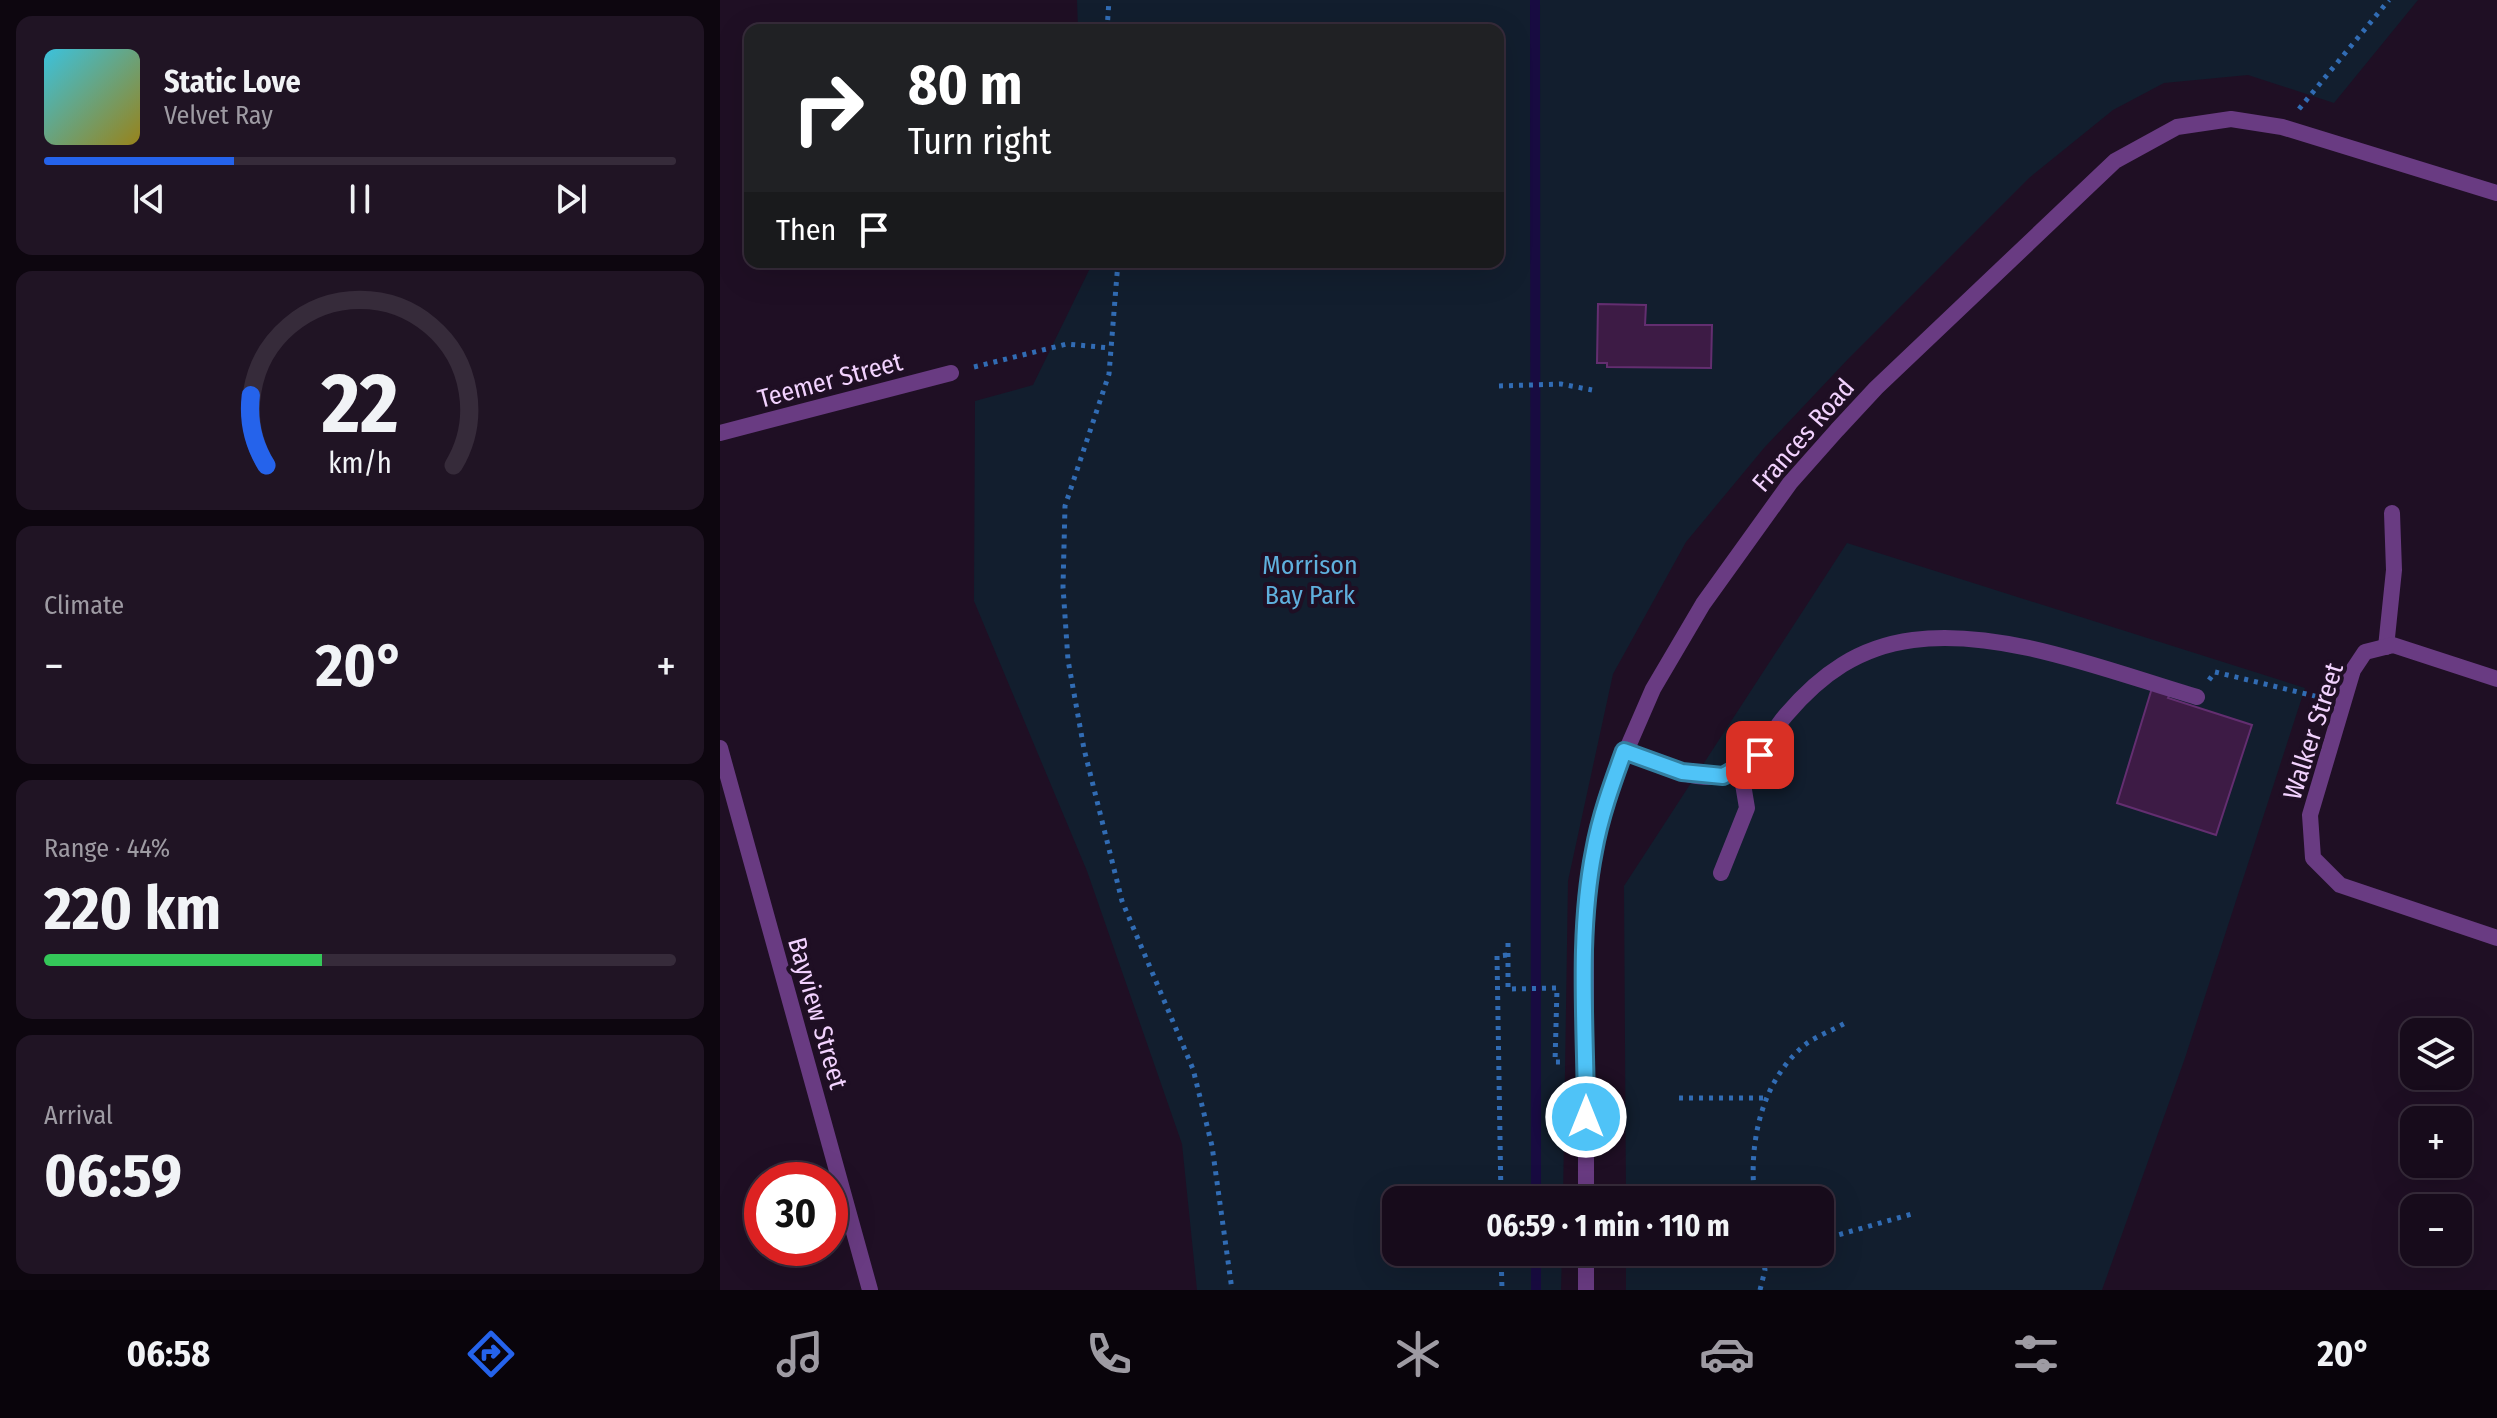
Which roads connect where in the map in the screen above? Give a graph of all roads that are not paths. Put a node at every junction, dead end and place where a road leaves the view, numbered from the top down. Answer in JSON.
{"nodes":[{"id":1,"x":2497,"y":193,"type":"edge"},
{"id":2,"x":951,"y":373,"type":"road end"},
{"id":3,"x":720,"y":433,"type":"edge"},
{"id":4,"x":2392,"y":513,"type":"dead end"},
{"id":5,"x":2389,"y":646,"type":"junction"},
{"id":6,"x":2497,"y":679,"type":"edge"},
{"id":7,"x":2197,"y":697,"type":"dead end"},
{"id":8,"x":720,"y":748,"type":"edge"},
{"id":9,"x":1624,"y":751,"type":"junction"},
{"id":10,"x":1740,"y":766,"type":"junction"},
{"id":11,"x":1721,"y":873,"type":"dead end"},
{"id":12,"x":2497,"y":938,"type":"edge"},
{"id":13,"x":1586,"y":1186,"type":"edge"},
{"id":14,"x":1586,"y":1266,"type":"edge"},
{"id":15,"x":870,"y":1290,"type":"edge"},
{"id":16,"x":1586,"y":1290,"type":"edge"}],
"edges":[{"from":1,"to":9,"type":"street","name":"Frances Road"},
{"from":2,"to":3,"type":"street","name":"Teemer Street"},
{"from":4,"to":5,"type":"street"},
{"from":5,"to":6,"type":"street"},
{"from":5,"to":12,"type":"street","name":"Walker Street"},
{"from":7,"to":10,"type":"street"},
{"from":8,"to":15,"type":"street","name":"Bayview Street"},
{"from":9,"to":10,"type":"street"},
{"from":9,"to":13,"type":"street","name":"Frances Road"},
{"from":10,"to":11,"type":"street"},
{"from":14,"to":16,"type":"street"}]}
